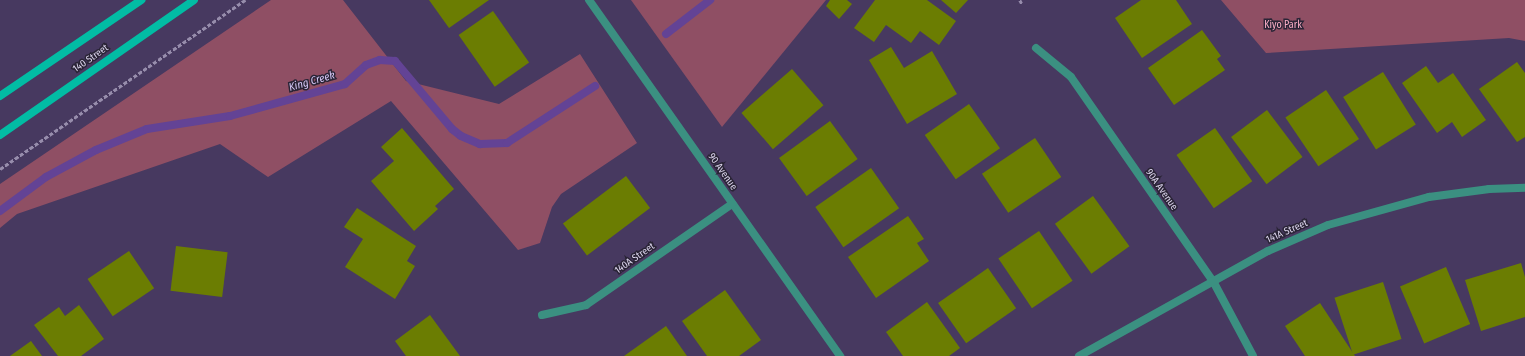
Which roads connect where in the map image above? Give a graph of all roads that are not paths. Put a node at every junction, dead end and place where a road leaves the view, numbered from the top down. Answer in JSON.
{"nodes":[{"id":1,"x":141,"y":0,"type":"edge"},
{"id":2,"x":194,"y":0,"type":"edge"},
{"id":3,"x":589,"y":0,"type":"edge"},
{"id":4,"x":1036,"y":48,"type":"dead end"},
{"id":5,"x":0,"y":96,"type":"edge"},
{"id":6,"x":0,"y":135,"type":"edge"},
{"id":7,"x":1525,"y":188,"type":"edge"},
{"id":8,"x":732,"y":204,"type":"junction"},
{"id":9,"x":1213,"y":282,"type":"junction"},
{"id":10,"x":542,"y":316,"type":"dead end"},
{"id":11,"x":840,"y":356,"type":"edge"},
{"id":12,"x":1080,"y":356,"type":"edge"},
{"id":13,"x":1254,"y":356,"type":"edge"}],
"edges":[{"from":1,"to":5,"type":"main road","name":"140 Street"},
{"from":2,"to":6,"type":"main road","name":"140 Street"},
{"from":3,"to":8,"type":"street","name":"90 Avenue"},
{"from":4,"to":9,"type":"street","name":"90A Avenue"},
{"from":7,"to":9,"type":"street","name":"141A Street"},
{"from":8,"to":10,"type":"street","name":"140A Street"},
{"from":8,"to":11,"type":"street","name":"90 Avenue"},
{"from":9,"to":12,"type":"street","name":"141A Street"},
{"from":9,"to":13,"type":"street","name":"90A Avenue"}]}
